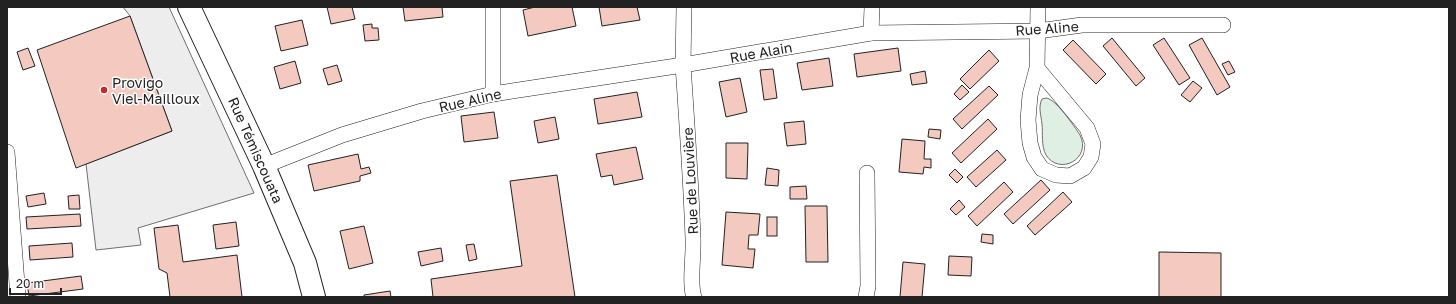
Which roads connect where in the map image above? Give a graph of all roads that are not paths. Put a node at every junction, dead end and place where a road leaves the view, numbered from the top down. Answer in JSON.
{"nodes":[{"id":1,"x":189,"y":7,"type":"edge"},
{"id":2,"x":493,"y":7,"type":"edge"},
{"id":3,"x":684,"y":7,"type":"edge"},
{"id":4,"x":872,"y":7,"type":"edge"},
{"id":5,"x":1038,"y":7,"type":"edge"},
{"id":6,"x":1223,"y":25,"type":"dead end"},
{"id":7,"x":1038,"y":31,"type":"junction"},
{"id":8,"x":871,"y":32,"type":"junction"},
{"id":9,"x":683,"y":65,"type":"junction"},
{"id":10,"x":1037,"y":68,"type":"junction"},
{"id":11,"x":493,"y":94,"type":"junction"},
{"id":12,"x":7,"y":152,"type":"edge"},
{"id":13,"x":264,"y":166,"type":"junction"},
{"id":14,"x":867,"y":173,"type":"dead end"},
{"id":15,"x":14,"y":293,"type":"edge"},
{"id":16,"x":314,"y":297,"type":"edge"},
{"id":17,"x":694,"y":297,"type":"edge"},
{"id":18,"x":866,"y":297,"type":"edge"}],
"edges":[{"from":1,"to":13,"type":"main road","name":"Rue Témiscouata"},
{"from":2,"to":11,"type":"street"},
{"from":3,"to":9,"type":"street"},
{"from":4,"to":8,"type":"street"},
{"from":5,"to":7,"type":"street"},
{"from":6,"to":7,"type":"street","name":"Rue Aline"},
{"from":7,"to":8,"type":"street","name":"Rue Aline"},
{"from":7,"to":10,"type":"street"},
{"from":8,"to":9,"type":"street","name":"Rue Alain"},
{"from":9,"to":11,"type":"street","name":"Rue Aline"},
{"from":9,"to":17,"type":"street","name":"Rue de Louvière"},
{"from":10,"to":10,"type":"street"},
{"from":11,"to":13,"type":"street","name":"Rue Aline"},
{"from":12,"to":15,"type":"street"},
{"from":13,"to":16,"type":"main road","name":"Rue Témiscouata"},
{"from":14,"to":18,"type":"street"}]}
